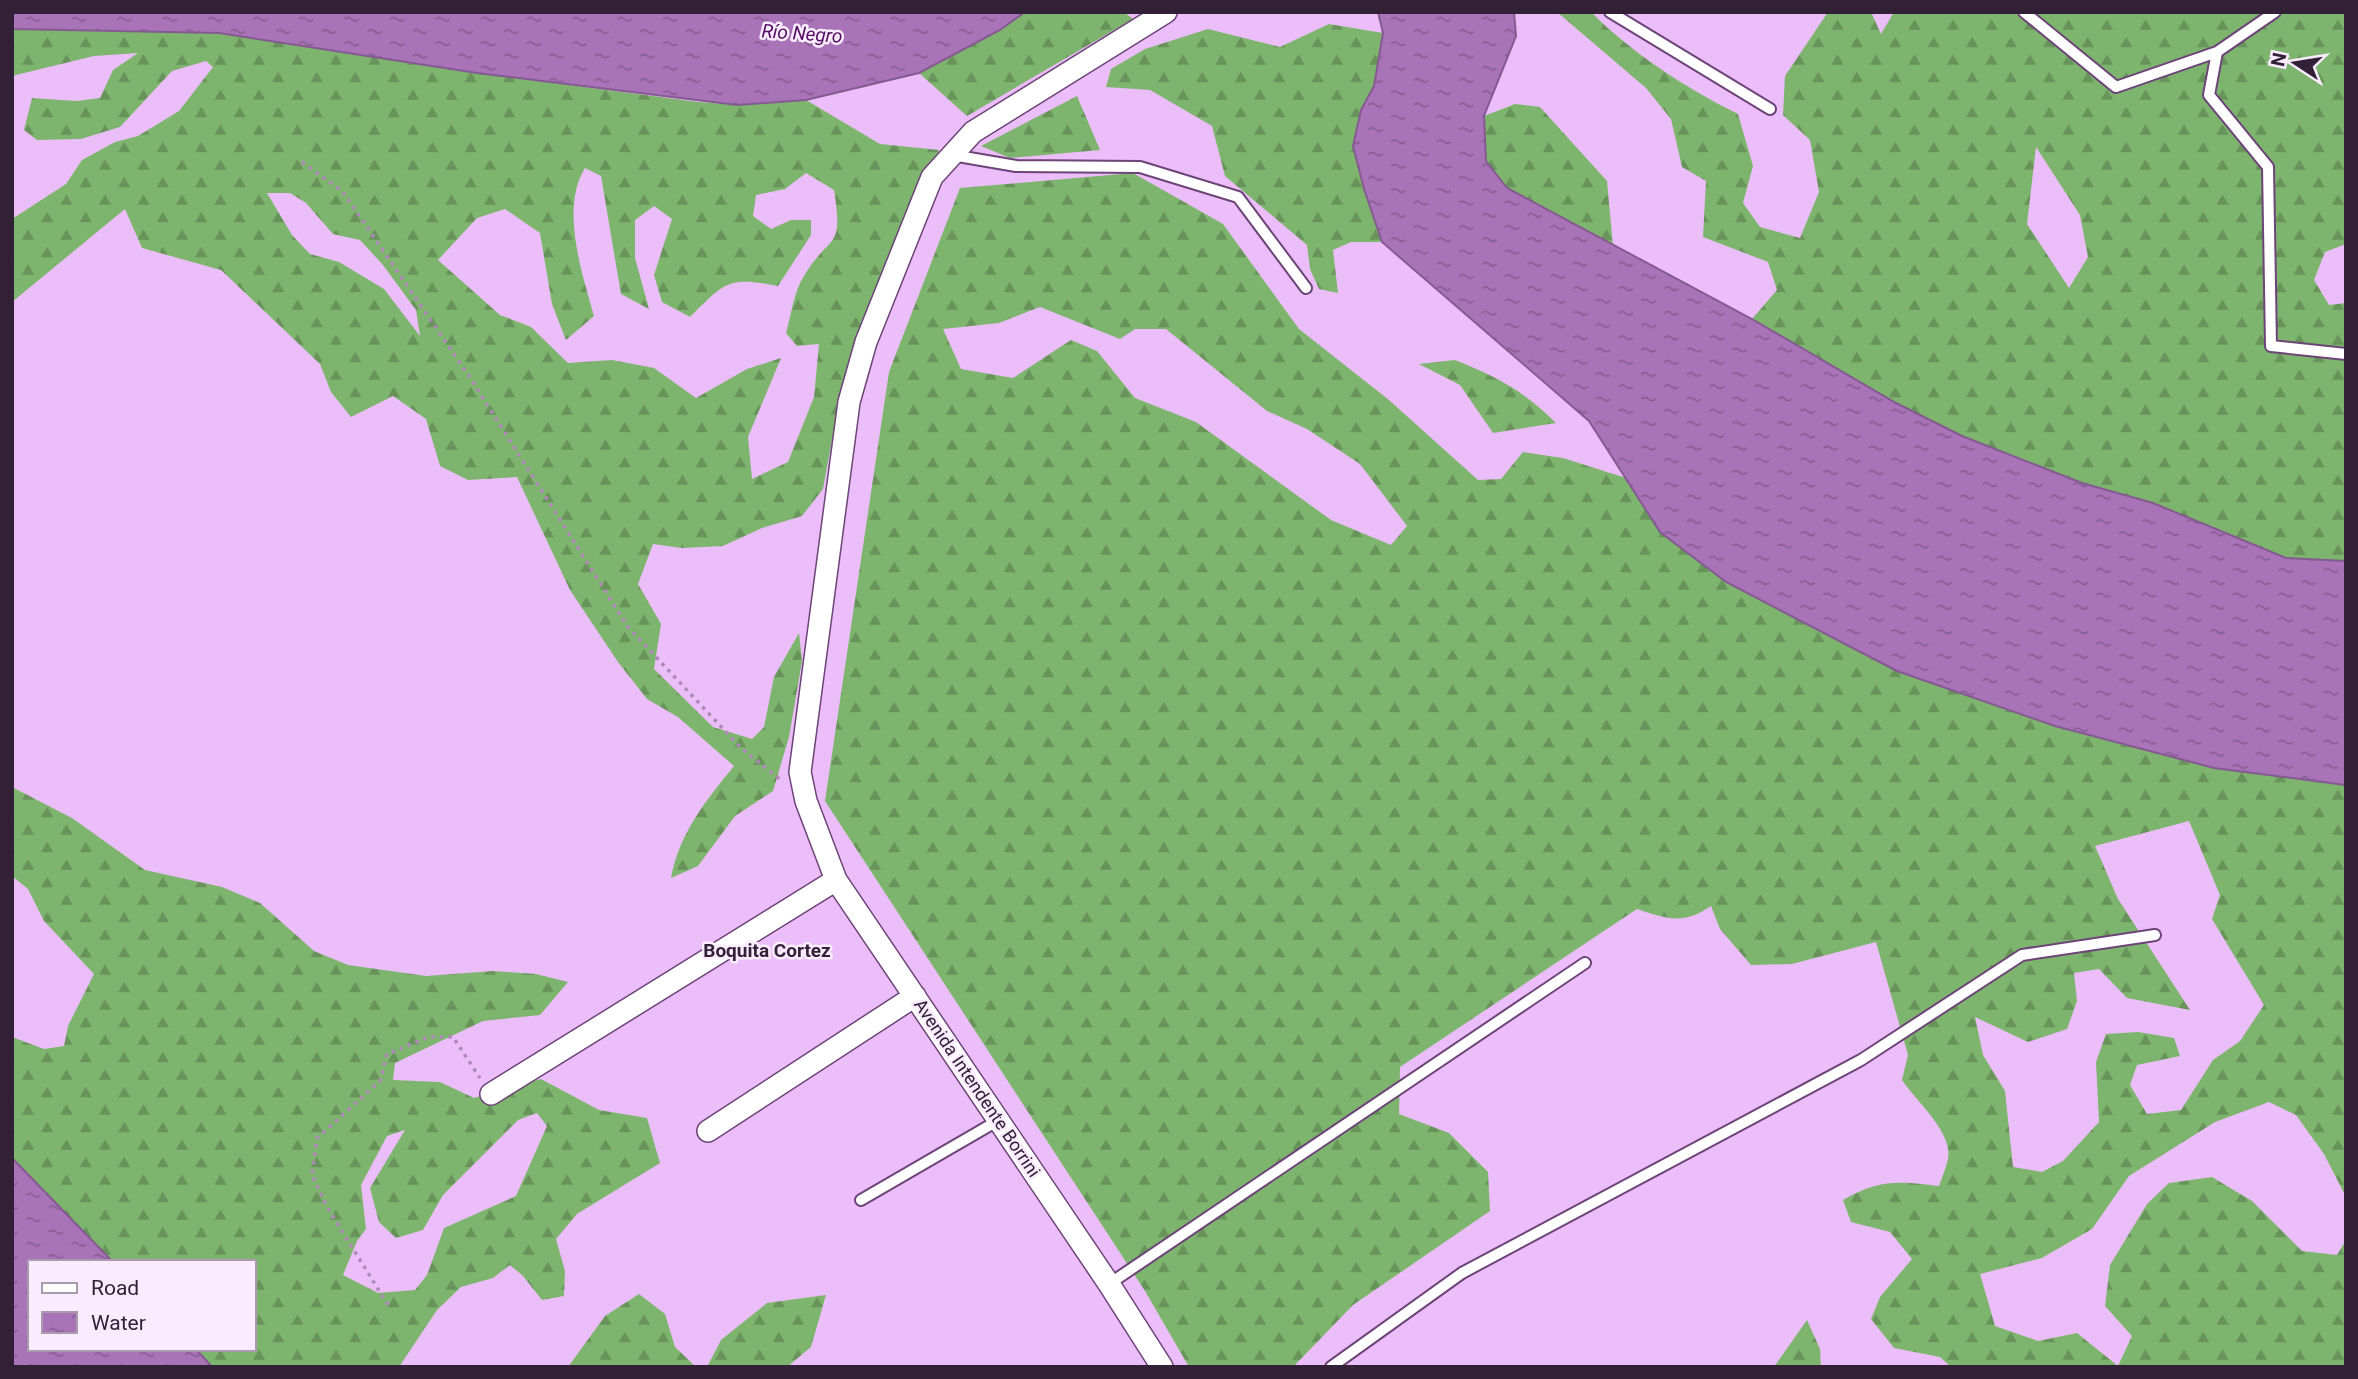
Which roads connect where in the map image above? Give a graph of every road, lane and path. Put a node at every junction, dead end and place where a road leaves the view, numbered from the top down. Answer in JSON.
{"nodes":[{"id":1,"x":1166,"y":12,"type":"edge"},
{"id":2,"x":1610,"y":12,"type":"edge"},
{"id":3,"x":2024,"y":12,"type":"edge"},
{"id":4,"x":2275,"y":12,"type":"edge"},
{"id":5,"x":2217,"y":52,"type":"junction"},
{"id":6,"x":1770,"y":108,"type":"dead end"},
{"id":7,"x":949,"y":155,"type":"junction"},
{"id":8,"x":302,"y":162,"type":"dead end"},
{"id":9,"x":1306,"y":288,"type":"dead end"},
{"id":10,"x":2346,"y":354,"type":"edge"},
{"id":11,"x":806,"y":801,"type":"junction"},
{"id":12,"x":836,"y":880,"type":"junction"},
{"id":13,"x":2155,"y":935,"type":"dead end"},
{"id":14,"x":1585,"y":963,"type":"dead end"},
{"id":15,"x":915,"y":996,"type":"junction"},
{"id":16,"x":491,"y":1094,"type":"joint"},
{"id":17,"x":999,"y":1120,"type":"junction"},
{"id":18,"x":708,"y":1131,"type":"dead end"},
{"id":19,"x":860,"y":1200,"type":"dead end"},
{"id":20,"x":1109,"y":1284,"type":"junction"},
{"id":21,"x":388,"y":1305,"type":"dead end"},
{"id":22,"x":1162,"y":1367,"type":"edge"},
{"id":23,"x":1331,"y":1367,"type":"edge"}],
"edges":[{"from":1,"to":7,"type":"street","name":"Avenida Intendente Borrini"},
{"from":2,"to":6,"type":"lane"},
{"from":3,"to":5,"type":"lane"},
{"from":4,"to":5,"type":"lane"},
{"from":5,"to":10,"type":"lane"},
{"from":7,"to":9,"type":"lane"},
{"from":7,"to":11,"type":"street","name":"Avenida Intendente Borrini"},
{"from":8,"to":11,"type":"path"},
{"from":11,"to":12,"type":"street","name":"Avenida Intendente Borrini"},
{"from":12,"to":15,"type":"street","name":"Avenida Intendente Borrini"},
{"from":12,"to":16,"type":"street"},
{"from":13,"to":23,"type":"lane"},
{"from":14,"to":20,"type":"lane"},
{"from":15,"to":17,"type":"street","name":"Avenida Intendente Borrini"},
{"from":15,"to":18,"type":"street"},
{"from":16,"to":21,"type":"path"},
{"from":17,"to":19,"type":"lane"},
{"from":17,"to":20,"type":"street","name":"Avenida Intendente Borrini"},
{"from":20,"to":22,"type":"street","name":"Avenida Intendente Borrini"}]}
